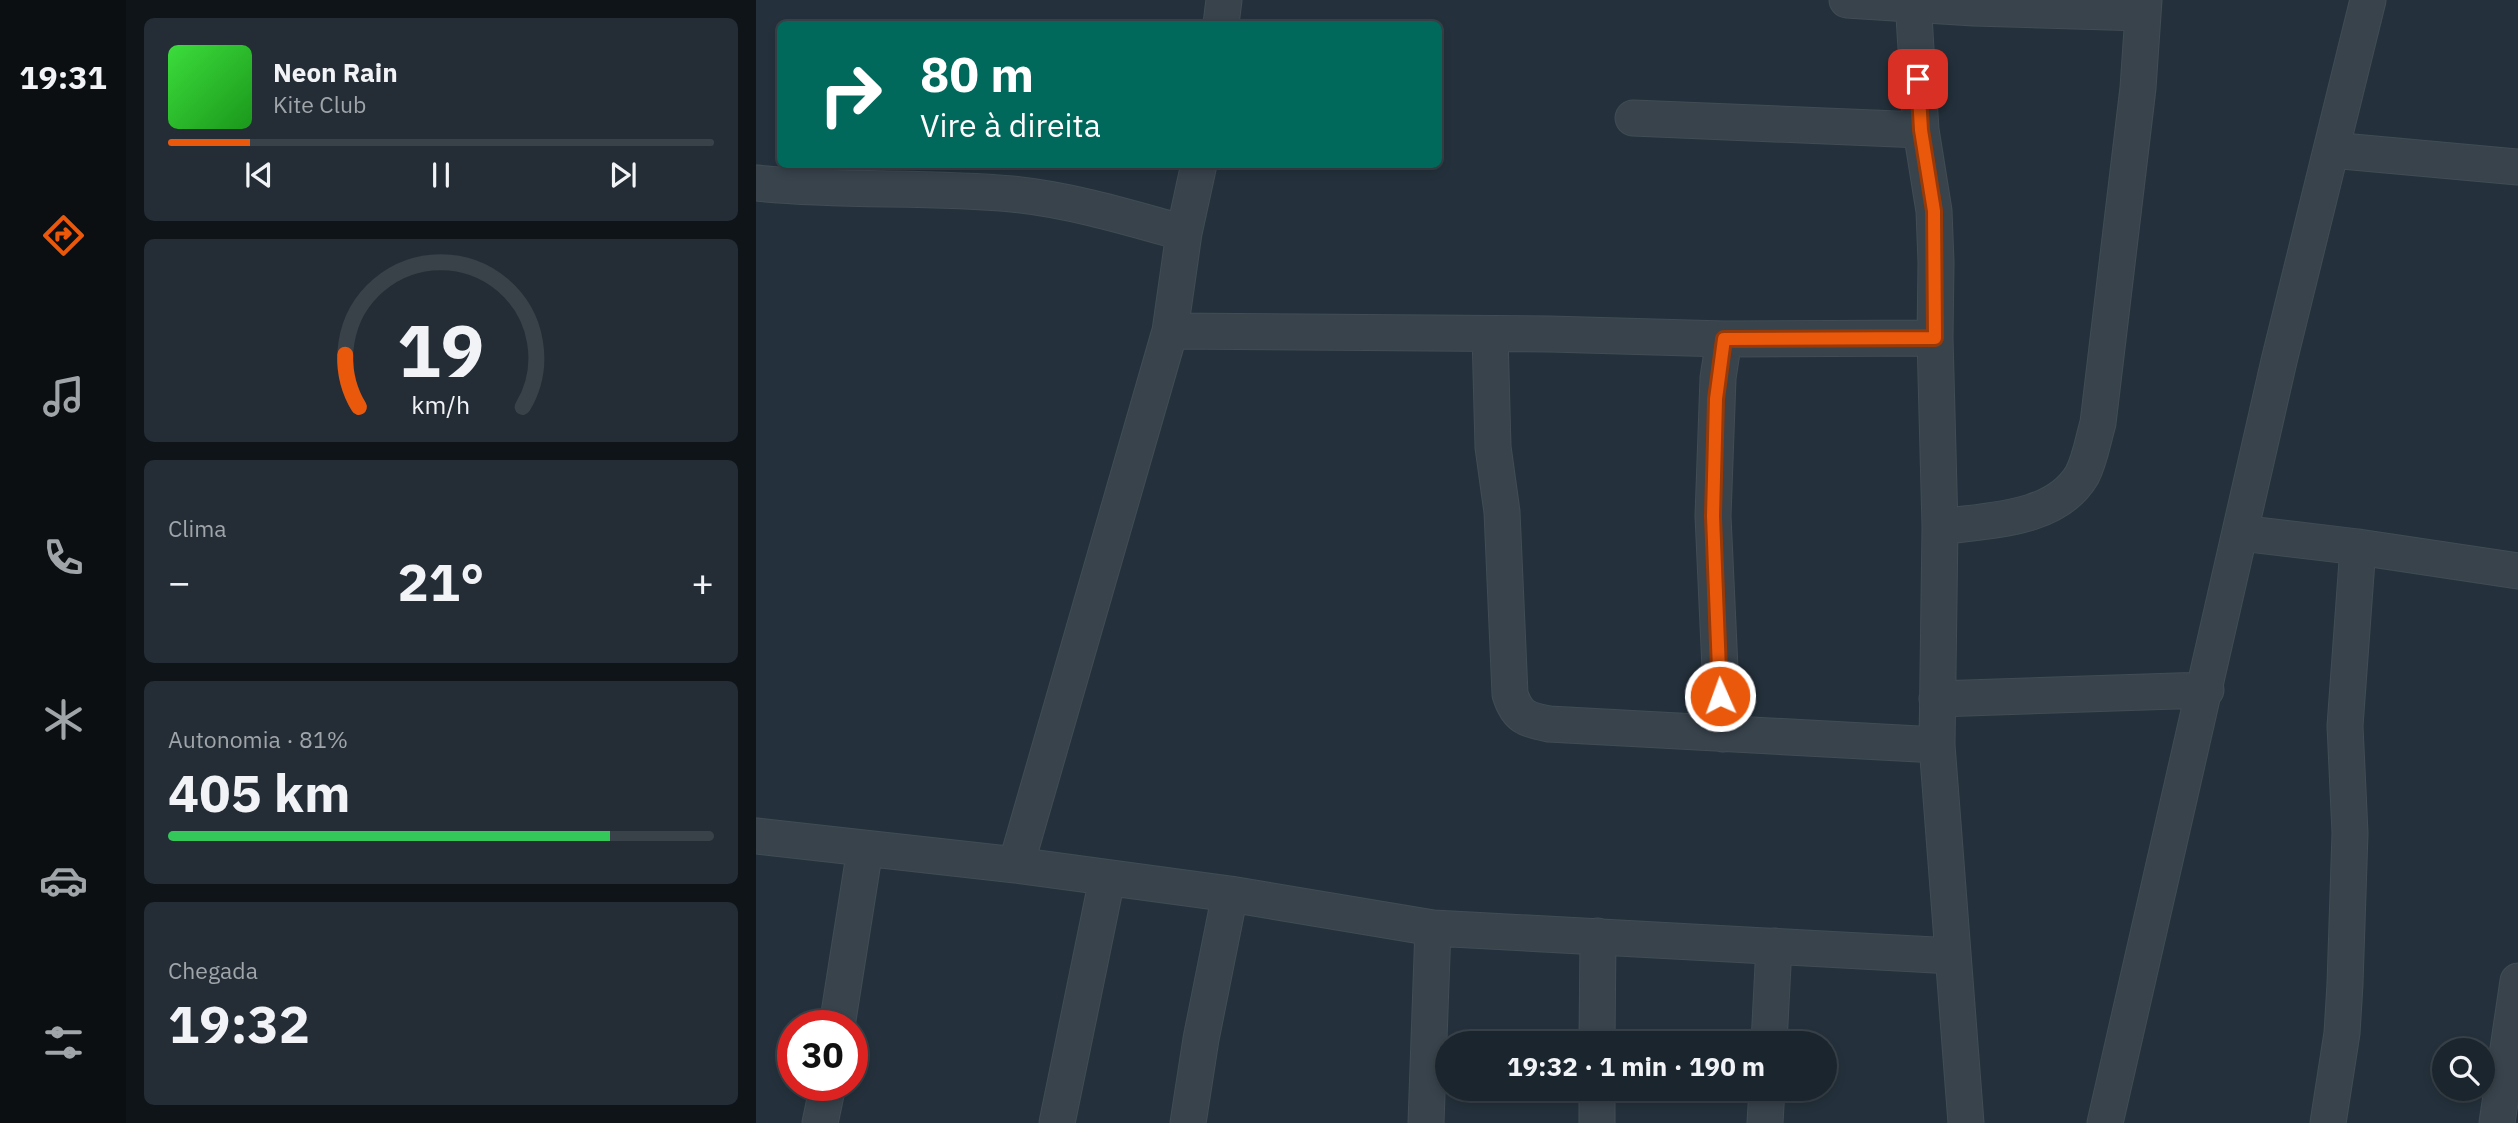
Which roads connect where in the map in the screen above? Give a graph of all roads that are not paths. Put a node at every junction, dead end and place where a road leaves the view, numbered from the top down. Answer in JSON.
{"nodes":[{"id":1,"x":1224,"y":0,"type":"edge"},
{"id":2,"x":1847,"y":0,"type":"edge"},
{"id":3,"x":2368,"y":0,"type":"edge"},
{"id":4,"x":1914,"y":1,"type":"edge"},
{"id":5,"x":2144,"y":6,"type":"edge"},
{"id":6,"x":1221,"y":21,"type":"edge"},
{"id":7,"x":1633,"y":117,"type":"dead end"},
{"id":8,"x":1921,"y":130,"type":"junction"},
{"id":9,"x":2331,"y":150,"type":"junction"},
{"id":10,"x":2518,"y":167,"type":"edge"},
{"id":11,"x":1198,"y":168,"type":"edge"},
{"id":12,"x":756,"y":183,"type":"edge"},
{"id":13,"x":1184,"y":233,"type":"junction"},
{"id":14,"x":1170,"y":331,"type":"junction"},
{"id":15,"x":1490,"y":335,"type":"junction"},
{"id":16,"x":1935,"y":338,"type":"junction"},
{"id":17,"x":1724,"y":339,"type":"junction"},
{"id":18,"x":1940,"y":527,"type":"junction"},
{"id":19,"x":2240,"y":533,"type":"junction"},
{"id":20,"x":2358,"y":547,"type":"junction"},
{"id":21,"x":2517,"y":566,"type":"edge"},
{"id":22,"x":2206,"y":690,"type":"junction"},
{"id":23,"x":1937,"y":699,"type":"junction"},
{"id":24,"x":1723,"y":734,"type":"junction"},
{"id":25,"x":1937,"y":745,"type":"junction"},
{"id":26,"x":756,"y":836,"type":"edge"},
{"id":27,"x":865,"y":849,"type":"junction"},
{"id":28,"x":1016,"y":865,"type":"junction"},
{"id":29,"x":1107,"y":879,"type":"junction"},
{"id":30,"x":1230,"y":894,"type":"junction"},
{"id":31,"x":1433,"y":928,"type":"junction"},
{"id":32,"x":1598,"y":936,"type":"junction"},
{"id":33,"x":1774,"y":946,"type":"junction"},
{"id":34,"x":1953,"y":956,"type":"junction"},
{"id":35,"x":2518,"y":981,"type":"edge"},
{"id":36,"x":840,"y":1010,"type":"edge"},
{"id":37,"x":1597,"y":1031,"type":"edge"},
{"id":38,"x":1770,"y":1031,"type":"edge"},
{"id":39,"x":825,"y":1101,"type":"edge"},
{"id":40,"x":1597,"y":1101,"type":"edge"},
{"id":41,"x":1766,"y":1101,"type":"edge"},
{"id":42,"x":820,"y":1123,"type":"edge"},
{"id":43,"x":1057,"y":1123,"type":"edge"},
{"id":44,"x":1188,"y":1123,"type":"edge"},
{"id":45,"x":1426,"y":1123,"type":"edge"},
{"id":46,"x":1597,"y":1123,"type":"edge"},
{"id":47,"x":1765,"y":1123,"type":"edge"},
{"id":48,"x":1966,"y":1123,"type":"edge"},
{"id":49,"x":2105,"y":1123,"type":"edge"},
{"id":50,"x":2328,"y":1123,"type":"edge"},
{"id":51,"x":2497,"y":1123,"type":"edge"}],
"edges":[{"from":1,"to":6,"type":"street"},
{"from":2,"to":4,"type":"street"},
{"from":3,"to":9,"type":"street"},
{"from":4,"to":5,"type":"street"},
{"from":4,"to":8,"type":"street"},
{"from":5,"to":18,"type":"street"},
{"from":7,"to":8,"type":"street"},
{"from":8,"to":16,"type":"street"},
{"from":9,"to":10,"type":"street"},
{"from":9,"to":19,"type":"street"},
{"from":11,"to":13,"type":"street"},
{"from":12,"to":13,"type":"street"},
{"from":13,"to":14,"type":"street"},
{"from":14,"to":15,"type":"street"},
{"from":14,"to":28,"type":"street"},
{"from":15,"to":17,"type":"street"},
{"from":15,"to":24,"type":"street"},
{"from":16,"to":17,"type":"street"},
{"from":16,"to":18,"type":"street"},
{"from":17,"to":24,"type":"street"},
{"from":18,"to":23,"type":"street"},
{"from":19,"to":20,"type":"street"},
{"from":19,"to":22,"type":"street"},
{"from":20,"to":21,"type":"street"},
{"from":20,"to":50,"type":"street"},
{"from":22,"to":23,"type":"street"},
{"from":22,"to":49,"type":"street"},
{"from":23,"to":25,"type":"street"},
{"from":24,"to":25,"type":"street"},
{"from":25,"to":34,"type":"street"},
{"from":26,"to":27,"type":"street"},
{"from":27,"to":28,"type":"street"},
{"from":27,"to":36,"type":"street"},
{"from":28,"to":29,"type":"street"},
{"from":29,"to":30,"type":"street"},
{"from":29,"to":43,"type":"street"},
{"from":30,"to":31,"type":"street"},
{"from":30,"to":44,"type":"street"},
{"from":31,"to":32,"type":"street"},
{"from":31,"to":45,"type":"street"},
{"from":32,"to":33,"type":"street"},
{"from":32,"to":37,"type":"street"},
{"from":33,"to":34,"type":"street"},
{"from":33,"to":38,"type":"street"},
{"from":34,"to":48,"type":"street"},
{"from":35,"to":51,"type":"street"},
{"from":39,"to":42,"type":"street"},
{"from":40,"to":46,"type":"street"},
{"from":41,"to":47,"type":"street"}]}
